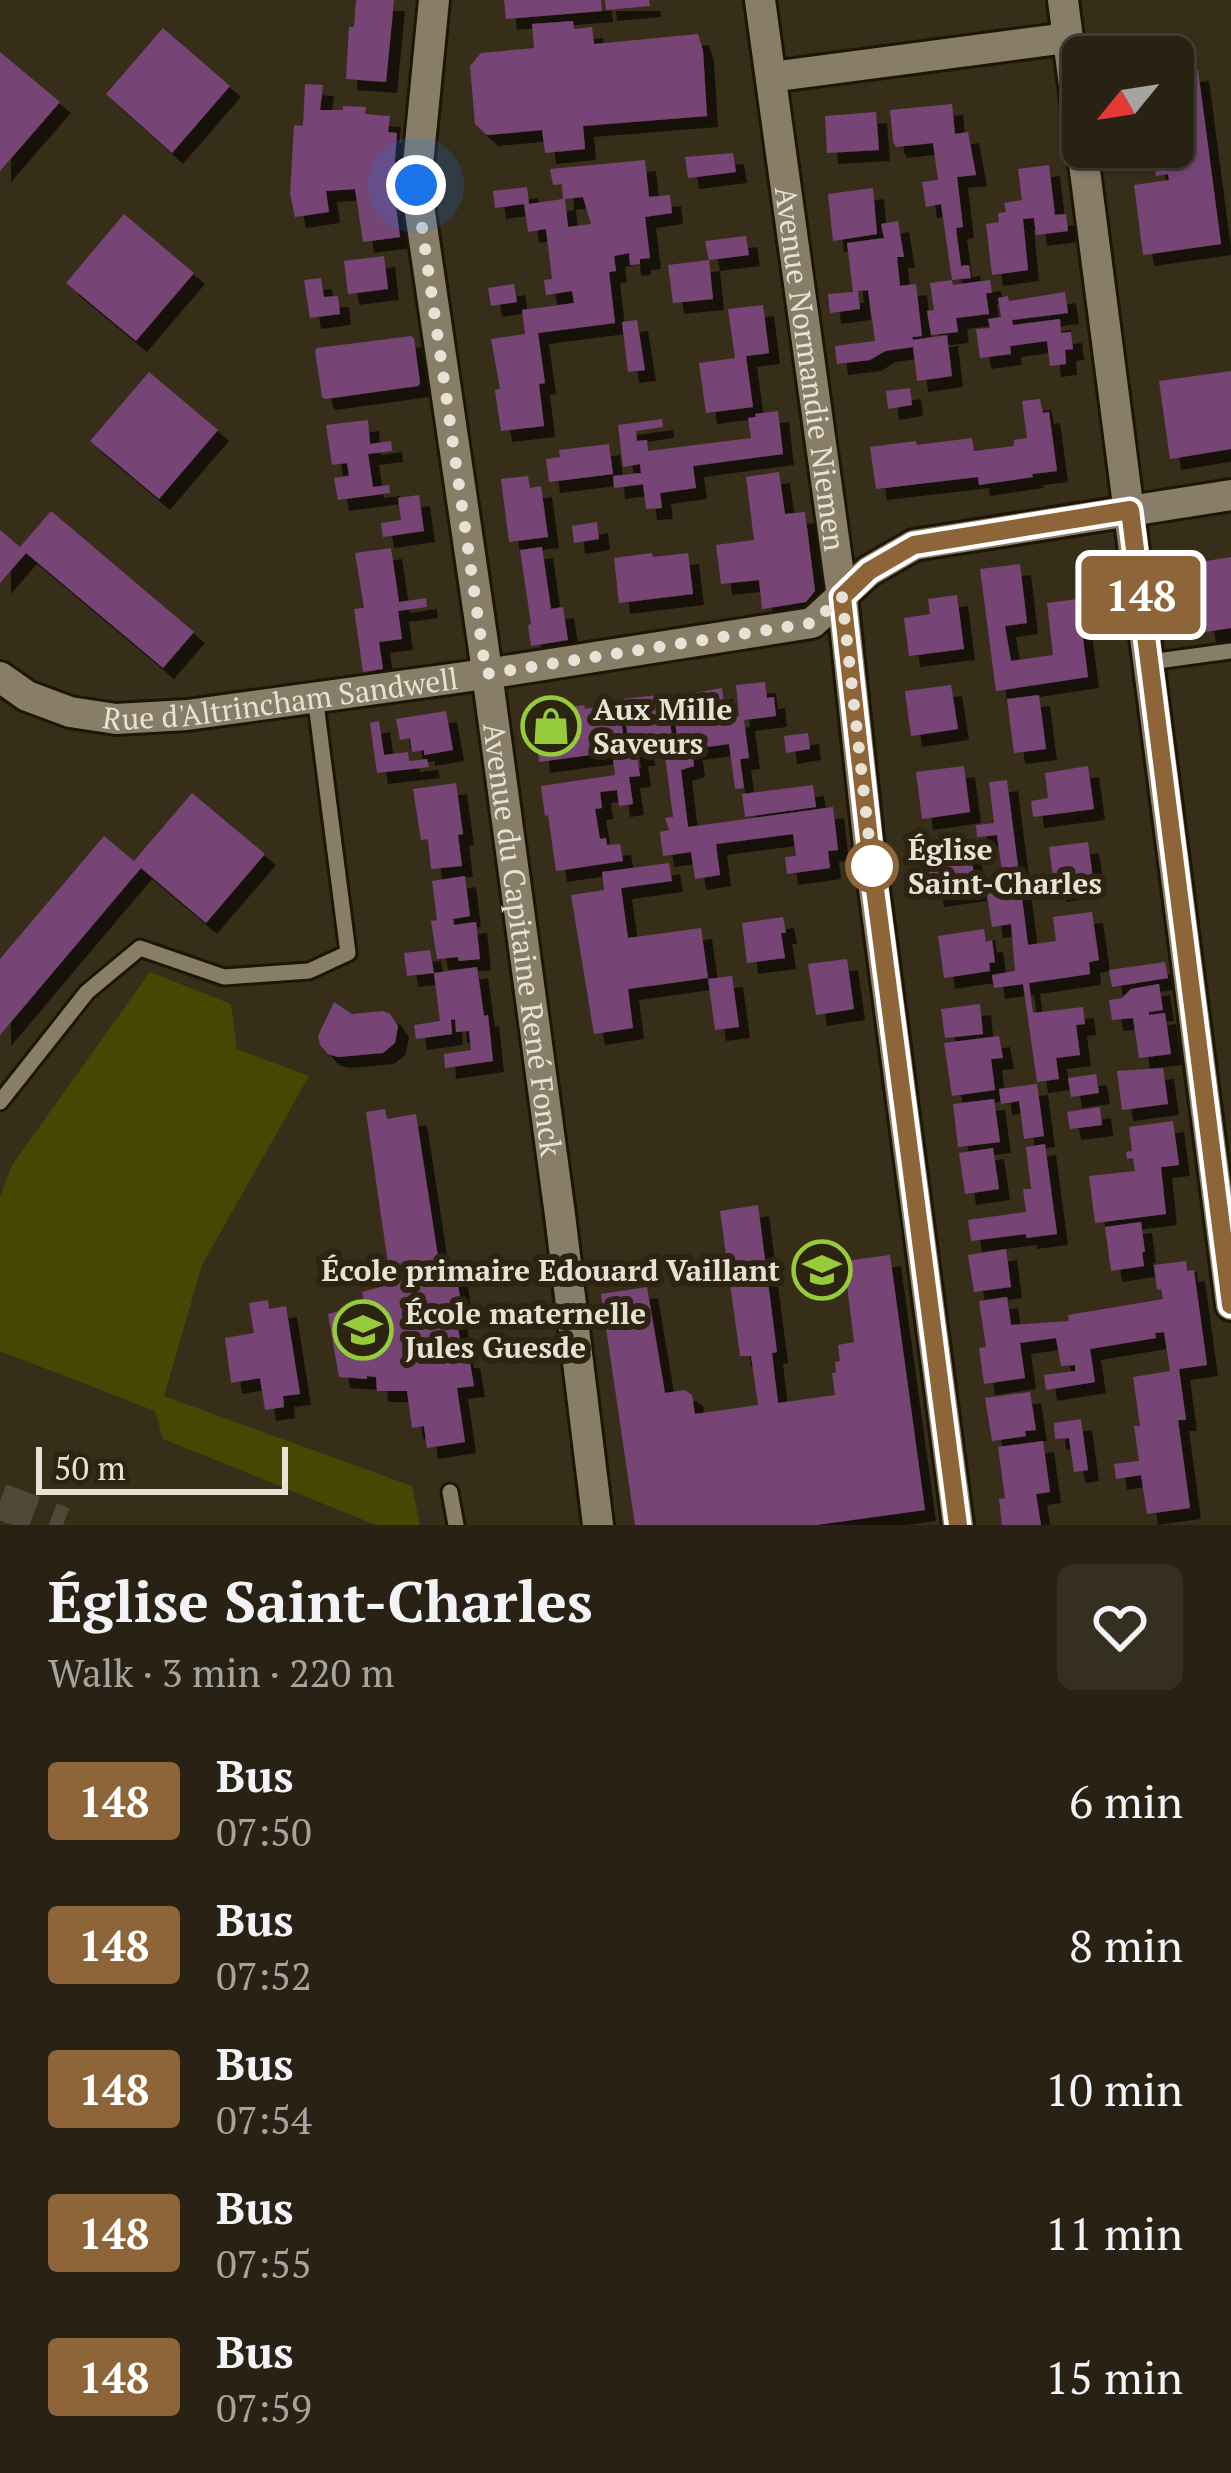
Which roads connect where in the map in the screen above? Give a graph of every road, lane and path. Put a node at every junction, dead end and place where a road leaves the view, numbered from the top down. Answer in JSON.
{"nodes":[{"id":1,"x":434,"y":0,"type":"edge"},
{"id":2,"x":760,"y":0,"type":"edge"},
{"id":3,"x":1063,"y":0,"type":"edge"},
{"id":4,"x":1067,"y":36,"type":"edge"},
{"id":5,"x":1062,"y":39,"type":"edge"},
{"id":6,"x":771,"y":77,"type":"junction"},
{"id":7,"x":1084,"y":168,"type":"edge"},
{"id":8,"x":1231,"y":495,"type":"edge"},
{"id":9,"x":1130,"y":510,"type":"junction"},
{"id":10,"x":842,"y":597,"type":"junction"},
{"id":11,"x":1231,"y":650,"type":"edge"},
{"id":12,"x":1150,"y":662,"type":"junction"},
{"id":13,"x":486,"y":674,"type":"junction"},
{"id":14,"x":0,"y":677,"type":"edge"},
{"id":15,"x":315,"y":696,"type":"junction"},
{"id":16,"x":0,"y":1102,"type":"edge"},
{"id":17,"x":1231,"y":1305,"type":"edge"},
{"id":18,"x":450,"y":1492,"type":"dead end"},
{"id":19,"x":456,"y":1525,"type":"edge"},
{"id":20,"x":598,"y":1525,"type":"edge"},
{"id":21,"x":958,"y":1525,"type":"edge"}],
"edges":[{"from":1,"to":13,"type":"street","name":"Avenue du Capitaine René Fonck"},
{"from":2,"to":6,"type":"street","name":"Avenue Normandie Niemen"},
{"from":3,"to":4,"type":"street"},
{"from":5,"to":6,"type":"street"},
{"from":6,"to":10,"type":"street","name":"Avenue Normandie Niemen"},
{"from":7,"to":9,"type":"street"},
{"from":8,"to":9,"type":"street","name":"Rue d'Altrincham Sandwell"},
{"from":9,"to":10,"type":"street","name":"Rue d'Altrincham Sandwell"},
{"from":9,"to":12,"type":"street"},
{"from":10,"to":13,"type":"street","name":"Rue d'Altrincham Sandwell"},
{"from":10,"to":21,"type":"street","name":"Avenue Normandie Niemen"},
{"from":11,"to":12,"type":"lane"},
{"from":12,"to":17,"type":"street"},
{"from":13,"to":15,"type":"street","name":"Rue d'Altrincham Sandwell"},
{"from":13,"to":20,"type":"street","name":"Avenue du Capitaine René Fonck"},
{"from":14,"to":15,"type":"street","name":"Rue d'Altrincham Sandwell"},
{"from":15,"to":16,"type":"lane"},
{"from":18,"to":19,"type":"lane"}]}
